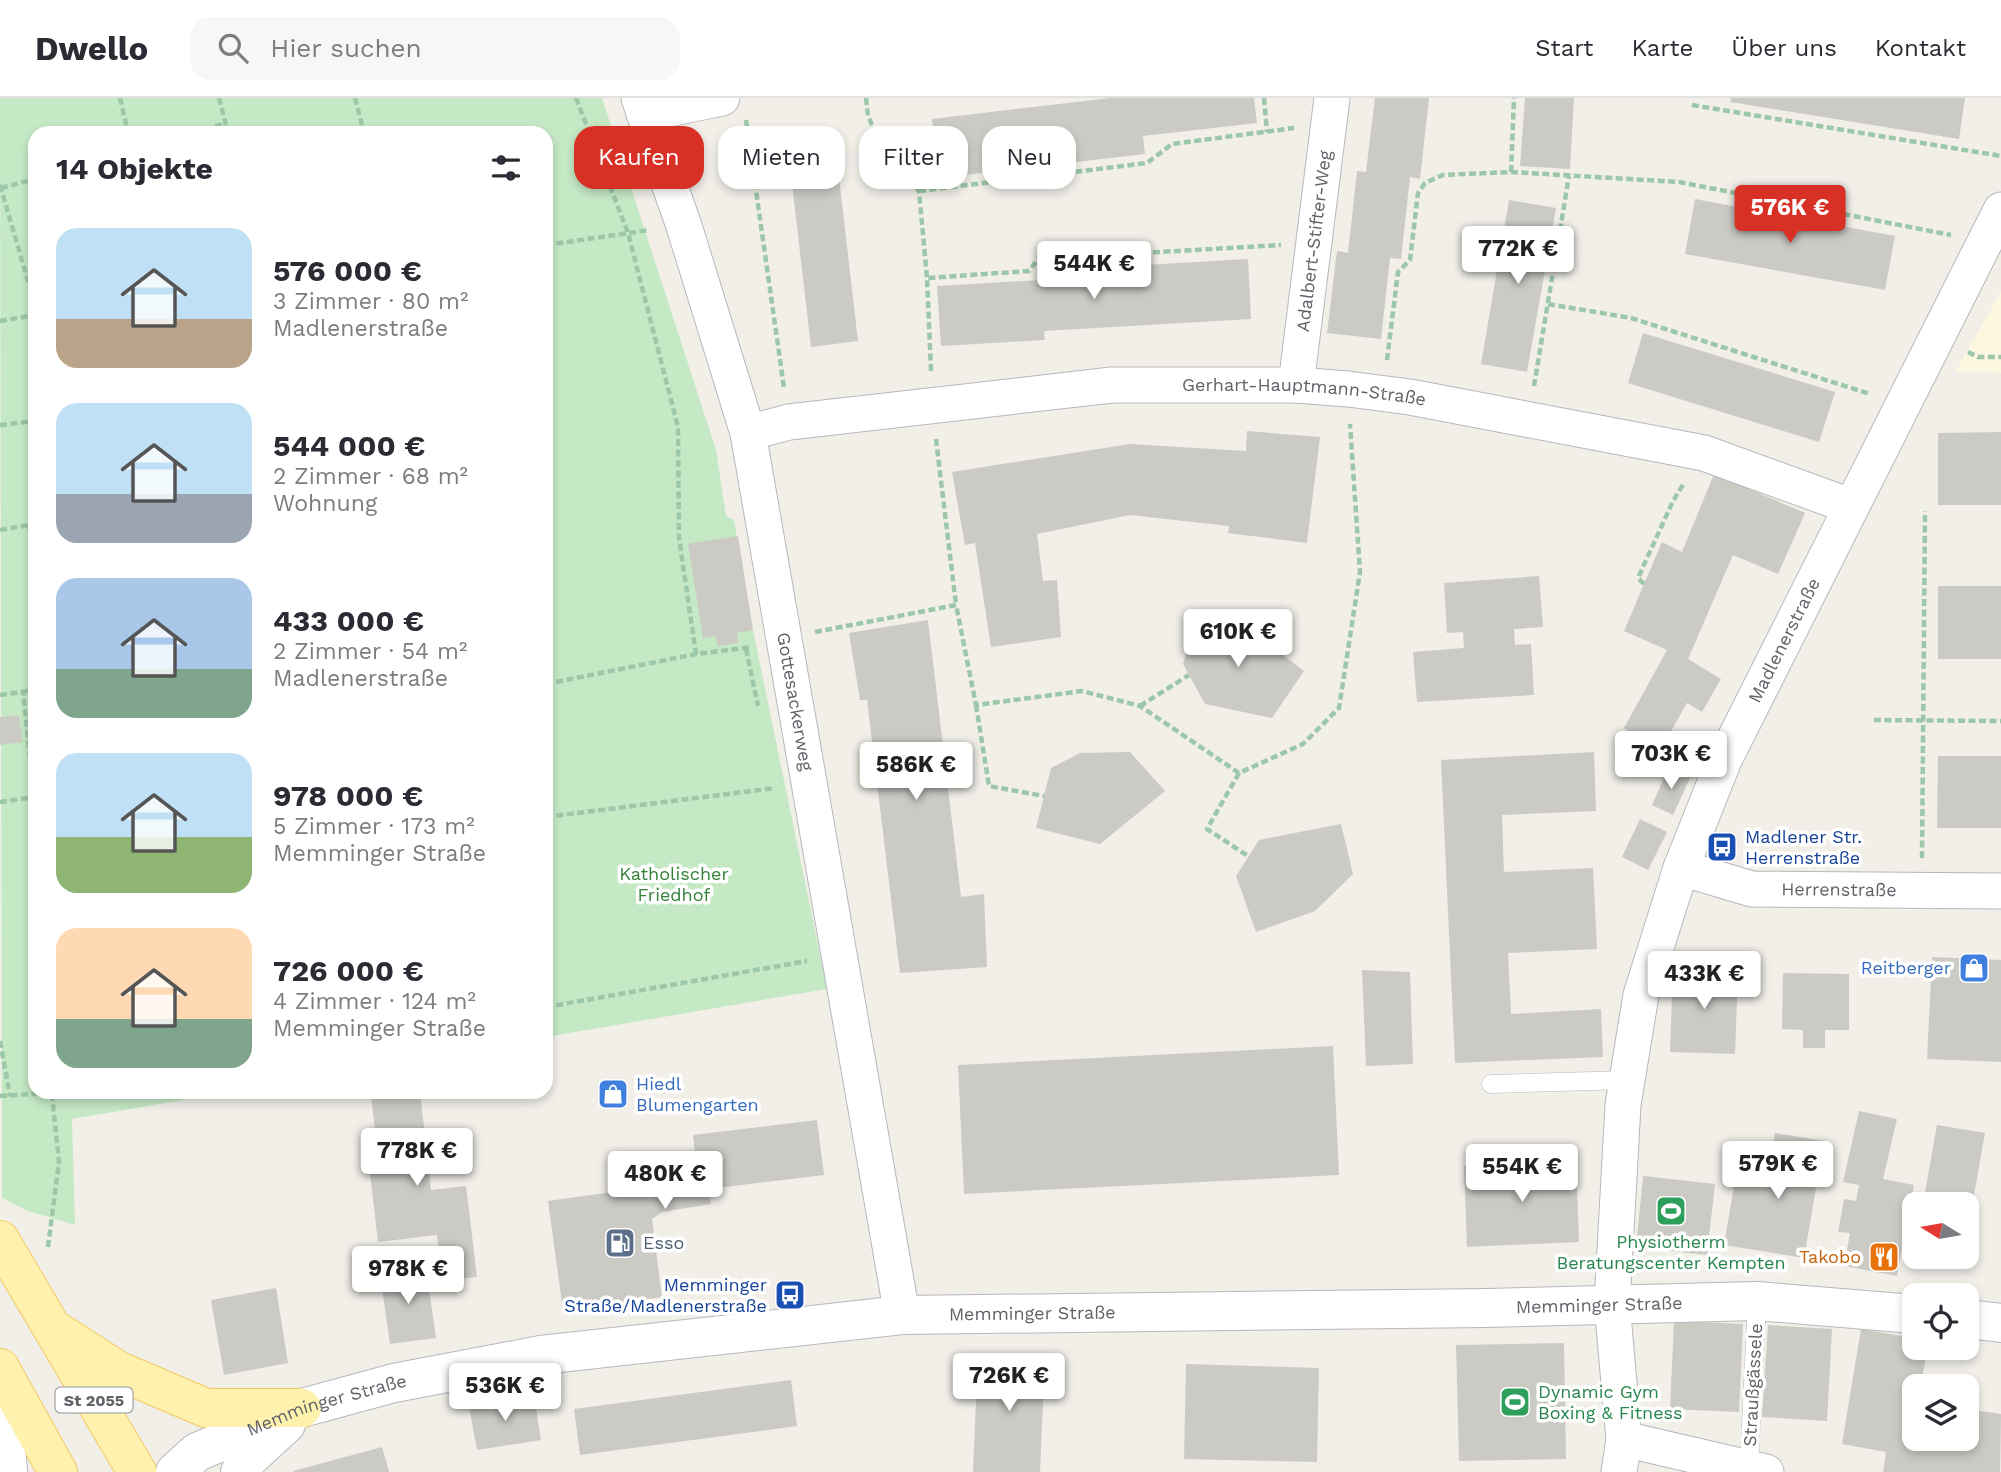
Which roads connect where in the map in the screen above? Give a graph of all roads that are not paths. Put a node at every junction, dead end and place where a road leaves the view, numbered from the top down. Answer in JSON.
{"nodes":[{"id":1,"x":733,"y":104,"type":"edge"},
{"id":2,"x":641,"y":106,"type":"edge"},
{"id":3,"x":1331,"y":111,"type":"edge"},
{"id":4,"x":2001,"y":210,"type":"edge"},
{"id":5,"x":1296,"y":385,"type":"junction"},
{"id":6,"x":748,"y":433,"type":"junction"},
{"id":7,"x":1850,"y":506,"type":"junction"},
{"id":8,"x":1681,"y":868,"type":"junction"},
{"id":9,"x":2001,"y":891,"type":"edge"},
{"id":10,"x":1627,"y":1080,"type":"junction"},
{"id":11,"x":1491,"y":1084,"type":"dead end"},
{"id":12,"x":0,"y":1240,"type":"edge"},
{"id":13,"x":1757,"y":1301,"type":"junction"},
{"id":14,"x":1612,"y":1304,"type":"junction"},
{"id":15,"x":1902,"y":1313,"type":"edge"},
{"id":16,"x":902,"y":1315,"type":"junction"},
{"id":17,"x":1979,"y":1320,"type":"edge"},
{"id":18,"x":2001,"y":1323,"type":"edge"},
{"id":19,"x":52,"y":1328,"type":"junction"},
{"id":20,"x":0,"y":1368,"type":"edge"},
{"id":21,"x":0,"y":1406,"type":"edge"},
{"id":22,"x":302,"y":1408,"type":"junction"},
{"id":23,"x":1622,"y":1455,"type":"edge"},
{"id":24,"x":1758,"y":1470,"type":"edge"},
{"id":25,"x":8,"y":1472,"type":"edge"},
{"id":26,"x":58,"y":1472,"type":"edge"},
{"id":27,"x":137,"y":1472,"type":"edge"},
{"id":28,"x":175,"y":1472,"type":"edge"},
{"id":29,"x":240,"y":1472,"type":"edge"}],
"edges":[{"from":1,"to":2,"type":"street"},
{"from":2,"to":6,"type":"street","name":"Gottesackerweg"},
{"from":3,"to":5,"type":"street","name":"Adalbert-Stifter-Weg"},
{"from":4,"to":7,"type":"street","name":"Madlenerstraße"},
{"from":5,"to":6,"type":"street","name":"Gerhart-Hauptmann-Straße"},
{"from":5,"to":7,"type":"street","name":"Gerhart-Hauptmann-Straße"},
{"from":6,"to":16,"type":"street","name":"Gottesackerweg"},
{"from":7,"to":8,"type":"street","name":"Madlenerstraße"},
{"from":8,"to":9,"type":"street","name":"Herrenstraße"},
{"from":8,"to":10,"type":"street","name":"Madlenerstraße"},
{"from":10,"to":11,"type":"lane"},
{"from":10,"to":14,"type":"street","name":"Madlenerstraße"},
{"from":12,"to":19,"type":"main road","number":"St 2055"},
{"from":13,"to":14,"type":"street","name":"Memminger Straße"},
{"from":13,"to":15,"type":"street","name":"Memminger Straße"},
{"from":13,"to":24,"type":"lane","name":"Straußgässele"},
{"from":14,"to":16,"type":"street","name":"Memminger Straße"},
{"from":14,"to":23,"type":"street","name":"Madlenerstraße"},
{"from":16,"to":22,"type":"street","name":"Memminger Straße"},
{"from":17,"to":18,"type":"street"},
{"from":19,"to":22,"type":"main road"},
{"from":19,"to":27,"type":"main road","number":"St 2055"},
{"from":20,"to":26,"type":"main road"},
{"from":21,"to":25,"type":"street"},
{"from":22,"to":28,"type":"street","name":"Memminger Straße"},
{"from":22,"to":29,"type":"street"},
{"from":23,"to":24,"type":"street"}]}
